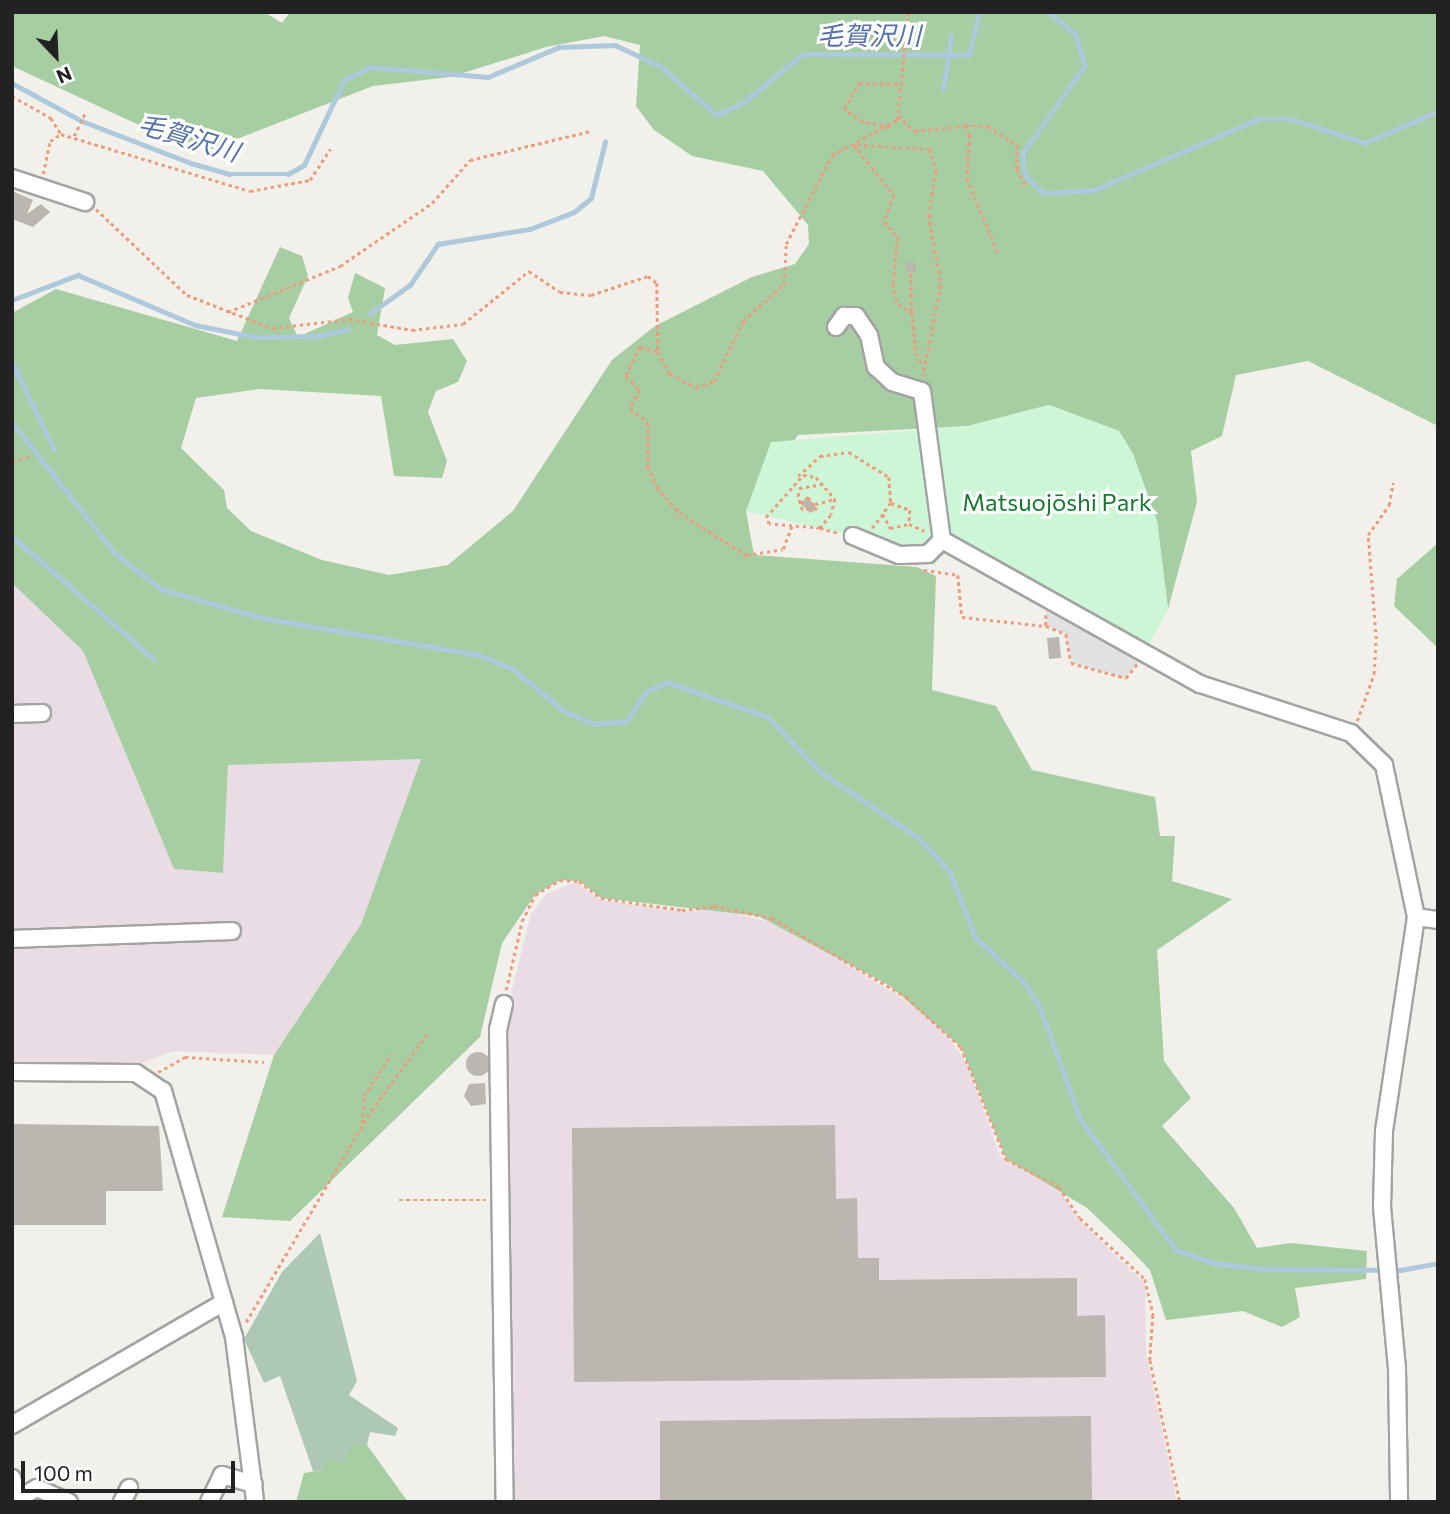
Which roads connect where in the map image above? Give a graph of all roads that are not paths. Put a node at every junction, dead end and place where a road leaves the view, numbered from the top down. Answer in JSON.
{"nodes":[{"id":1,"x":12,"y":178,"type":"edge"},
{"id":2,"x":85,"y":202,"type":"road end"},
{"id":3,"x":836,"y":327,"type":"dead end"},
{"id":4,"x":853,"y":536,"type":"dead end"},
{"id":5,"x":942,"y":540,"type":"junction"},
{"id":6,"x":42,"y":713,"type":"dead end"},
{"id":7,"x":12,"y":714,"type":"edge"},
{"id":8,"x":1416,"y":917,"type":"junction"},
{"id":9,"x":1438,"y":920,"type":"edge"},
{"id":10,"x":232,"y":931,"type":"dead end"},
{"id":11,"x":12,"y":939,"type":"edge"},
{"id":12,"x":504,"y":1004,"type":"road end"},
{"id":13,"x":12,"y":1072,"type":"edge"},
{"id":14,"x":224,"y":1302,"type":"junction"},
{"id":15,"x":12,"y":1426,"type":"edge"},
{"id":16,"x":12,"y":1478,"type":"edge"},
{"id":17,"x":254,"y":1484,"type":"junction"},
{"id":18,"x":20,"y":1500,"type":"edge"},
{"id":19,"x":69,"y":1502,"type":"edge"},
{"id":20,"x":209,"y":1502,"type":"edge"},
{"id":21,"x":255,"y":1502,"type":"edge"},
{"id":22,"x":505,"y":1502,"type":"edge"},
{"id":23,"x":1399,"y":1502,"type":"edge"}],
"edges":[{"from":1,"to":2,"type":"street"},
{"from":3,"to":5,"type":"street"},
{"from":4,"to":5,"type":"street"},
{"from":5,"to":8,"type":"street"},
{"from":6,"to":7,"type":"street"},
{"from":8,"to":9,"type":"street"},
{"from":8,"to":23,"type":"street"},
{"from":10,"to":11,"type":"street"},
{"from":12,"to":22,"type":"street"},
{"from":13,"to":14,"type":"street"},
{"from":14,"to":15,"type":"street"},
{"from":14,"to":17,"type":"street"},
{"from":16,"to":18,"type":"street"},
{"from":17,"to":20,"type":"street"},
{"from":17,"to":21,"type":"street"},
{"from":18,"to":19,"type":"street"}]}
